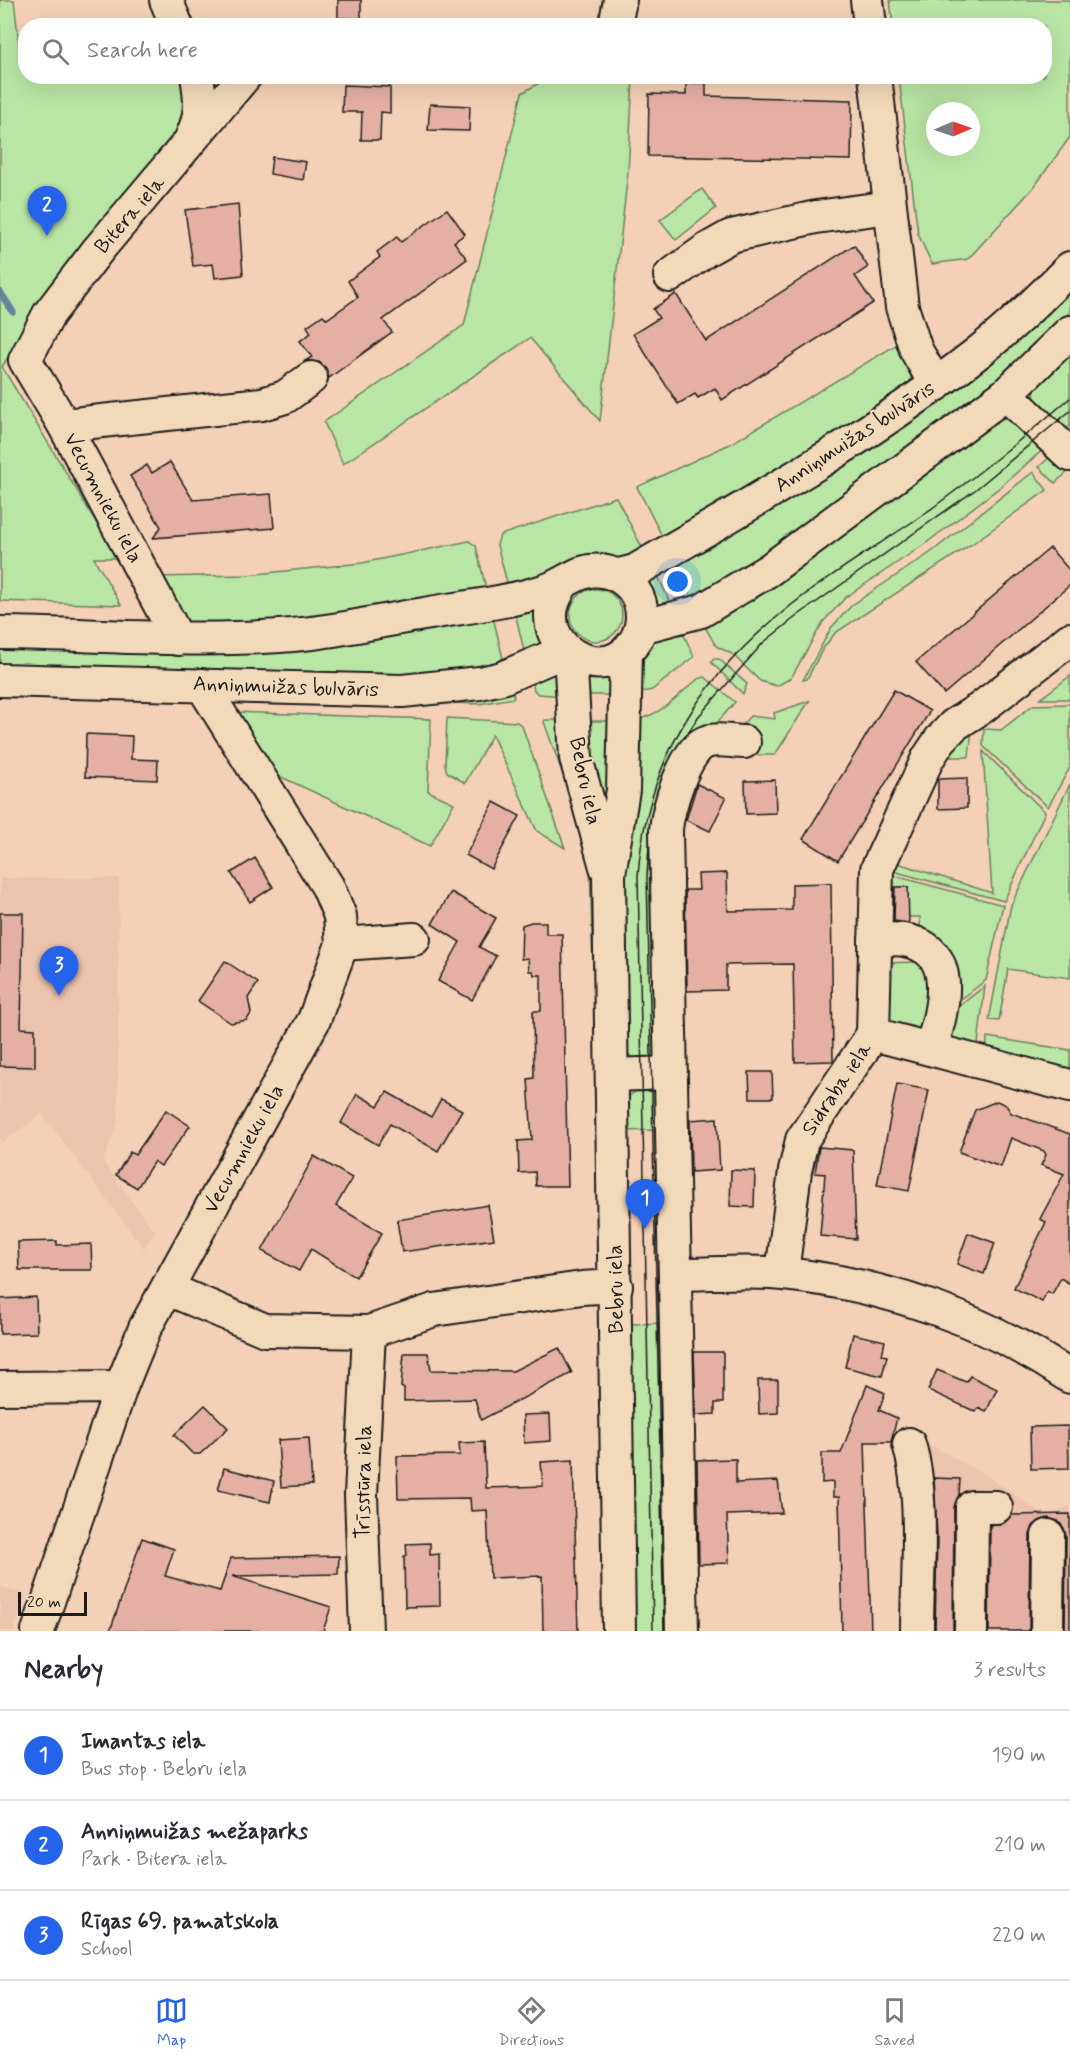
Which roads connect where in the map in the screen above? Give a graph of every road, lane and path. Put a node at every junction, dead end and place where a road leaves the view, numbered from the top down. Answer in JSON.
{"nodes":[{"id":1,"x":166,"y":0,"type":"edge"},
{"id":2,"x":620,"y":0,"type":"edge"},
{"id":3,"x":867,"y":0,"type":"edge"},
{"id":4,"x":174,"y":18,"type":"edge"},
{"id":5,"x":617,"y":18,"type":"edge"},
{"id":6,"x":869,"y":18,"type":"edge"},
{"id":7,"x":199,"y":84,"type":"edge"},
{"id":8,"x":238,"y":84,"type":"edge"},
{"id":9,"x":876,"y":84,"type":"edge"},
{"id":10,"x":189,"y":142,"type":"junction"},
{"id":11,"x":890,"y":207,"type":"junction"},
{"id":12,"x":1070,"y":268,"type":"edge"},
{"id":13,"x":669,"y":276,"type":"dead end"},
{"id":14,"x":1070,"y":332,"type":"edge"},
{"id":15,"x":25,"y":360,"type":"joint"},
{"id":16,"x":311,"y":378,"type":"dead end"},
{"id":17,"x":936,"y":385,"type":"junction"},
{"id":18,"x":1006,"y":394,"type":"junction"},
{"id":19,"x":64,"y":425,"type":"junction"},
{"id":20,"x":1070,"y":455,"type":"edge"},
{"id":21,"x":619,"y":574,"type":"junction"},
{"id":22,"x":562,"y":584,"type":"junction"},
{"id":23,"x":0,"y":633,"type":"edge"},
{"id":24,"x":178,"y":639,"type":"junction"},
{"id":25,"x":1070,"y":639,"type":"edge"},
{"id":26,"x":633,"y":640,"type":"junction"},
{"id":27,"x":565,"y":651,"type":"junction"},
{"id":28,"x":0,"y":680,"type":"edge"},
{"id":29,"x":202,"y":685,"type":"junction"},
{"id":30,"x":744,"y":742,"type":"dead end"},
{"id":31,"x":609,"y":874,"type":"junction"},
{"id":32,"x":414,"y":939,"type":"dead end"},
{"id":33,"x":875,"y":940,"type":"junction"},
{"id":34,"x":342,"y":944,"type":"junction"},
{"id":35,"x":873,"y":1034,"type":"junction"},
{"id":36,"x":931,"y":1049,"type":"junction"},
{"id":37,"x":669,"y":1074,"type":"junction"},
{"id":38,"x":613,"y":1076,"type":"junction"},
{"id":39,"x":1070,"y":1086,"type":"edge"},
{"id":40,"x":782,"y":1273,"type":"junction"},
{"id":41,"x":675,"y":1274,"type":"junction"},
{"id":42,"x":616,"y":1286,"type":"junction"},
{"id":43,"x":168,"y":1289,"type":"junction"},
{"id":44,"x":369,"y":1332,"type":"junction"},
{"id":45,"x":1070,"y":1377,"type":"edge"},
{"id":46,"x":121,"y":1387,"type":"junction"},
{"id":47,"x":0,"y":1388,"type":"edge"},
{"id":48,"x":909,"y":1444,"type":"dead end"},
{"id":49,"x":996,"y":1507,"type":"dead end"},
{"id":50,"x":1048,"y":1536,"type":"dead end"},
{"id":51,"x":38,"y":1631,"type":"edge"},
{"id":52,"x":366,"y":1631,"type":"edge"},
{"id":53,"x":619,"y":1631,"type":"edge"},
{"id":54,"x":682,"y":1631,"type":"edge"},
{"id":55,"x":917,"y":1631,"type":"edge"},
{"id":56,"x":971,"y":1631,"type":"edge"},
{"id":57,"x":1047,"y":1631,"type":"edge"}],
"edges":[{"from":1,"to":4,"type":"street"},
{"from":2,"to":5,"type":"street"},
{"from":3,"to":6,"type":"street"},
{"from":7,"to":10,"type":"street"},
{"from":8,"to":10,"type":"street","name":"Bitera iela"},
{"from":9,"to":11,"type":"street"},
{"from":10,"to":15,"type":"street","name":"Bitera iela"},
{"from":11,"to":13,"type":"street"},
{"from":11,"to":17,"type":"street"},
{"from":12,"to":17,"type":"street","name":"Anniņmuižas bulvāris"},
{"from":14,"to":18,"type":"street"},
{"from":15,"to":19,"type":"street","name":"Vecumnieku iela"},
{"from":16,"to":19,"type":"street"},
{"from":17,"to":21,"type":"street","name":"Anniņmuižas bulvāris"},
{"from":18,"to":20,"type":"street"},
{"from":18,"to":26,"type":"street"},
{"from":19,"to":24,"type":"street","name":"Vecumnieku iela"},
{"from":21,"to":22,"type":"street","name":"Anniņmuižas bulvāris"},
{"from":21,"to":26,"type":"street"},
{"from":22,"to":24,"type":"street","name":"Anniņmuižas bulvāris"},
{"from":22,"to":27,"type":"street"},
{"from":23,"to":24,"type":"street","name":"Anniņmuižas bulvāris"},
{"from":25,"to":33,"type":"street"},
{"from":26,"to":27,"type":"street"},
{"from":26,"to":31,"type":"street","name":"Bebru iela"},
{"from":27,"to":29,"type":"street","name":"Anniņmuižas bulvāris"},
{"from":27,"to":31,"type":"street","name":"Bebru iela"},
{"from":28,"to":29,"type":"street","name":"Anniņmuižas bulvāris"},
{"from":29,"to":34,"type":"street","name":"Vecumnieku iela"},
{"from":30,"to":37,"type":"street"},
{"from":31,"to":38,"type":"street","name":"Bebru iela"},
{"from":32,"to":34,"type":"street"},
{"from":33,"to":35,"type":"street"},
{"from":33,"to":36,"type":"street"},
{"from":34,"to":43,"type":"street","name":"Vecumnieku iela"},
{"from":35,"to":36,"type":"street","name":"Sidraba iela"},
{"from":35,"to":40,"type":"street","name":"Sidraba iela"},
{"from":36,"to":39,"type":"street","name":"Sidraba iela"},
{"from":37,"to":38,"type":"street"},
{"from":37,"to":41,"type":"street"},
{"from":38,"to":42,"type":"street","name":"Bebru iela"},
{"from":40,"to":41,"type":"street"},
{"from":40,"to":45,"type":"street"},
{"from":41,"to":54,"type":"street"},
{"from":42,"to":44,"type":"street"},
{"from":42,"to":53,"type":"street","name":"Bebru iela"},
{"from":43,"to":44,"type":"street"},
{"from":43,"to":46,"type":"street","name":"Vecumnieku iela"},
{"from":44,"to":52,"type":"street","name":"Trīsstūra iela"},
{"from":46,"to":47,"type":"street"},
{"from":46,"to":51,"type":"street","name":"Vecumnieku iela"},
{"from":48,"to":55,"type":"street"},
{"from":49,"to":56,"type":"street"},
{"from":50,"to":57,"type":"street"}]}
